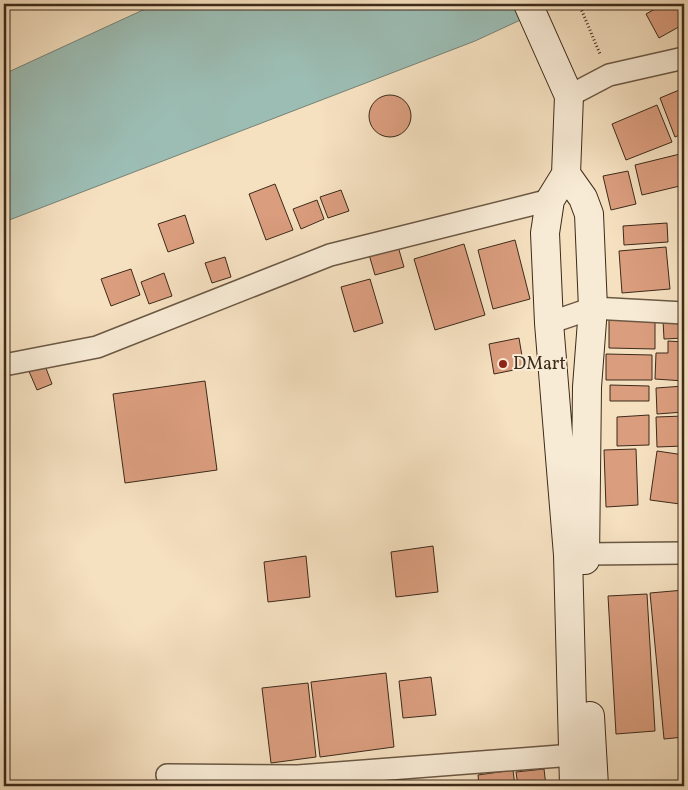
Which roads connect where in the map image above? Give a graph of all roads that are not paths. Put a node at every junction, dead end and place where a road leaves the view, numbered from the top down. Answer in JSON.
{"nodes":[{"id":1,"x":528,"y":4,"type":"edge"},
{"id":2,"x":684,"y":58,"type":"edge"},
{"id":3,"x":569,"y":96,"type":"junction"},
{"id":4,"x":566,"y":174,"type":"junction"},
{"id":5,"x":550,"y":200,"type":"junction"},
{"id":6,"x":593,"y":308,"type":"junction"},
{"id":7,"x":684,"y":313,"type":"edge"},
{"id":8,"x":549,"y":324,"type":"junction"},
{"id":9,"x":4,"y":365,"type":"edge"},
{"id":10,"x":684,"y":553,"type":"edge"},
{"id":11,"x":576,"y":555,"type":"junction"},
{"id":12,"x":573,"y":755,"type":"junction"},
{"id":13,"x":167,"y":775,"type":"dead end"},
{"id":14,"x":574,"y":786,"type":"edge"},
{"id":15,"x":594,"y":786,"type":"edge"}],
"edges":[{"from":1,"to":3,"type":"street"},
{"from":2,"to":3,"type":"street"},
{"from":3,"to":4,"type":"street"},
{"from":4,"to":5,"type":"street"},
{"from":4,"to":6,"type":"street"},
{"from":5,"to":8,"type":"street"},
{"from":5,"to":9,"type":"street"},
{"from":6,"to":7,"type":"street"},
{"from":6,"to":8,"type":"street"},
{"from":6,"to":11,"type":"street"},
{"from":8,"to":11,"type":"street"},
{"from":10,"to":11,"type":"street"},
{"from":11,"to":12,"type":"street"},
{"from":11,"to":15,"type":"street"},
{"from":12,"to":13,"type":"street"},
{"from":12,"to":14,"type":"street"}]}
